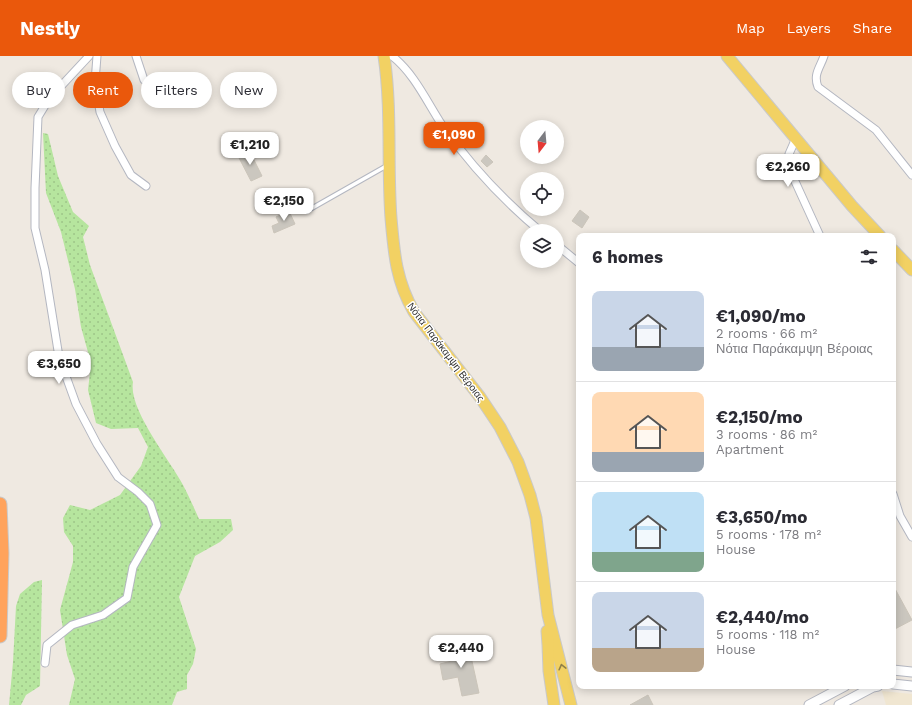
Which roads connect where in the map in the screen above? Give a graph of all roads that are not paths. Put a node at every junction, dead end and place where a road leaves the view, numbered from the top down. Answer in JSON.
{"nodes":[{"id":1,"x":89,"y":56,"type":"edge"},
{"id":2,"x":97,"y":56,"type":"edge"},
{"id":3,"x":136,"y":56,"type":"edge"},
{"id":4,"x":384,"y":56,"type":"edge"},
{"id":5,"x":392,"y":56,"type":"edge"},
{"id":6,"x":727,"y":56,"type":"edge"},
{"id":7,"x":824,"y":56,"type":"edge"},
{"id":8,"x":141,"y":72,"type":"edge"},
{"id":9,"x":796,"y":138,"type":"junction"},
{"id":10,"x":389,"y":165,"type":"junction"},
{"id":11,"x":912,"y":175,"type":"edge"},
{"id":12,"x":146,"y":186,"type":"dead end"},
{"id":13,"x":307,"y":211,"type":"dead end"},
{"id":14,"x":532,"y":224,"type":"edge"},
{"id":15,"x":819,"y":233,"type":"edge"},
{"id":16,"x":877,"y":233,"type":"edge"},
{"id":17,"x":564,"y":251,"type":"edge"},
{"id":18,"x":896,"y":253,"type":"edge"},
{"id":19,"x":576,"y":261,"type":"edge"},
{"id":20,"x":912,"y":270,"type":"edge"},
{"id":21,"x":896,"y":503,"type":"edge"},
{"id":22,"x":0,"y":504,"type":"edge"},
{"id":23,"x":912,"y":536,"type":"edge"},
{"id":24,"x":548,"y":615,"type":"junction"},
{"id":25,"x":0,"y":636,"type":"edge"},
{"id":26,"x":45,"y":663,"type":"dead end"},
{"id":27,"x":896,"y":670,"type":"edge"},
{"id":28,"x":912,"y":672,"type":"edge"},
{"id":29,"x":896,"y":684,"type":"edge"},
{"id":30,"x":912,"y":686,"type":"edge"},
{"id":31,"x":831,"y":689,"type":"edge"},
{"id":32,"x":869,"y":689,"type":"edge"},
{"id":33,"x":554,"y":705,"type":"edge"},
{"id":34,"x":571,"y":705,"type":"edge"},
{"id":35,"x":809,"y":705,"type":"edge"},
{"id":36,"x":840,"y":705,"type":"edge"}],
"edges":[{"from":1,"to":26,"type":"street"},
{"from":2,"to":12,"type":"street"},
{"from":3,"to":8,"type":"street"},
{"from":4,"to":10,"type":"main road","name":"Νότια Παράκαμψη Βέροιας"},
{"from":5,"to":14,"type":"street"},
{"from":6,"to":9,"type":"main road"},
{"from":7,"to":11,"type":"street"},
{"from":9,"to":15,"type":"street"},
{"from":9,"to":16,"type":"main road"},
{"from":10,"to":13,"type":"lane"},
{"from":10,"to":24,"type":"main road","name":"Νότια Παράκαμψη Βέροιας"},
{"from":17,"to":19,"type":"street"},
{"from":18,"to":20,"type":"main road"},
{"from":21,"to":23,"type":"street"},
{"from":22,"to":25,"type":"highway"},
{"from":24,"to":33,"type":"main road","name":"Νότια Παράκαμψη Βέροιας"},
{"from":34,"to":24,"type":"main road","name":"Νότια Παράκαμψη Βέροιας","one_way":true},
{"from":27,"to":28,"type":"street"},
{"from":29,"to":30,"type":"street"},
{"from":31,"to":35,"type":"street"},
{"from":32,"to":36,"type":"street"}]}
